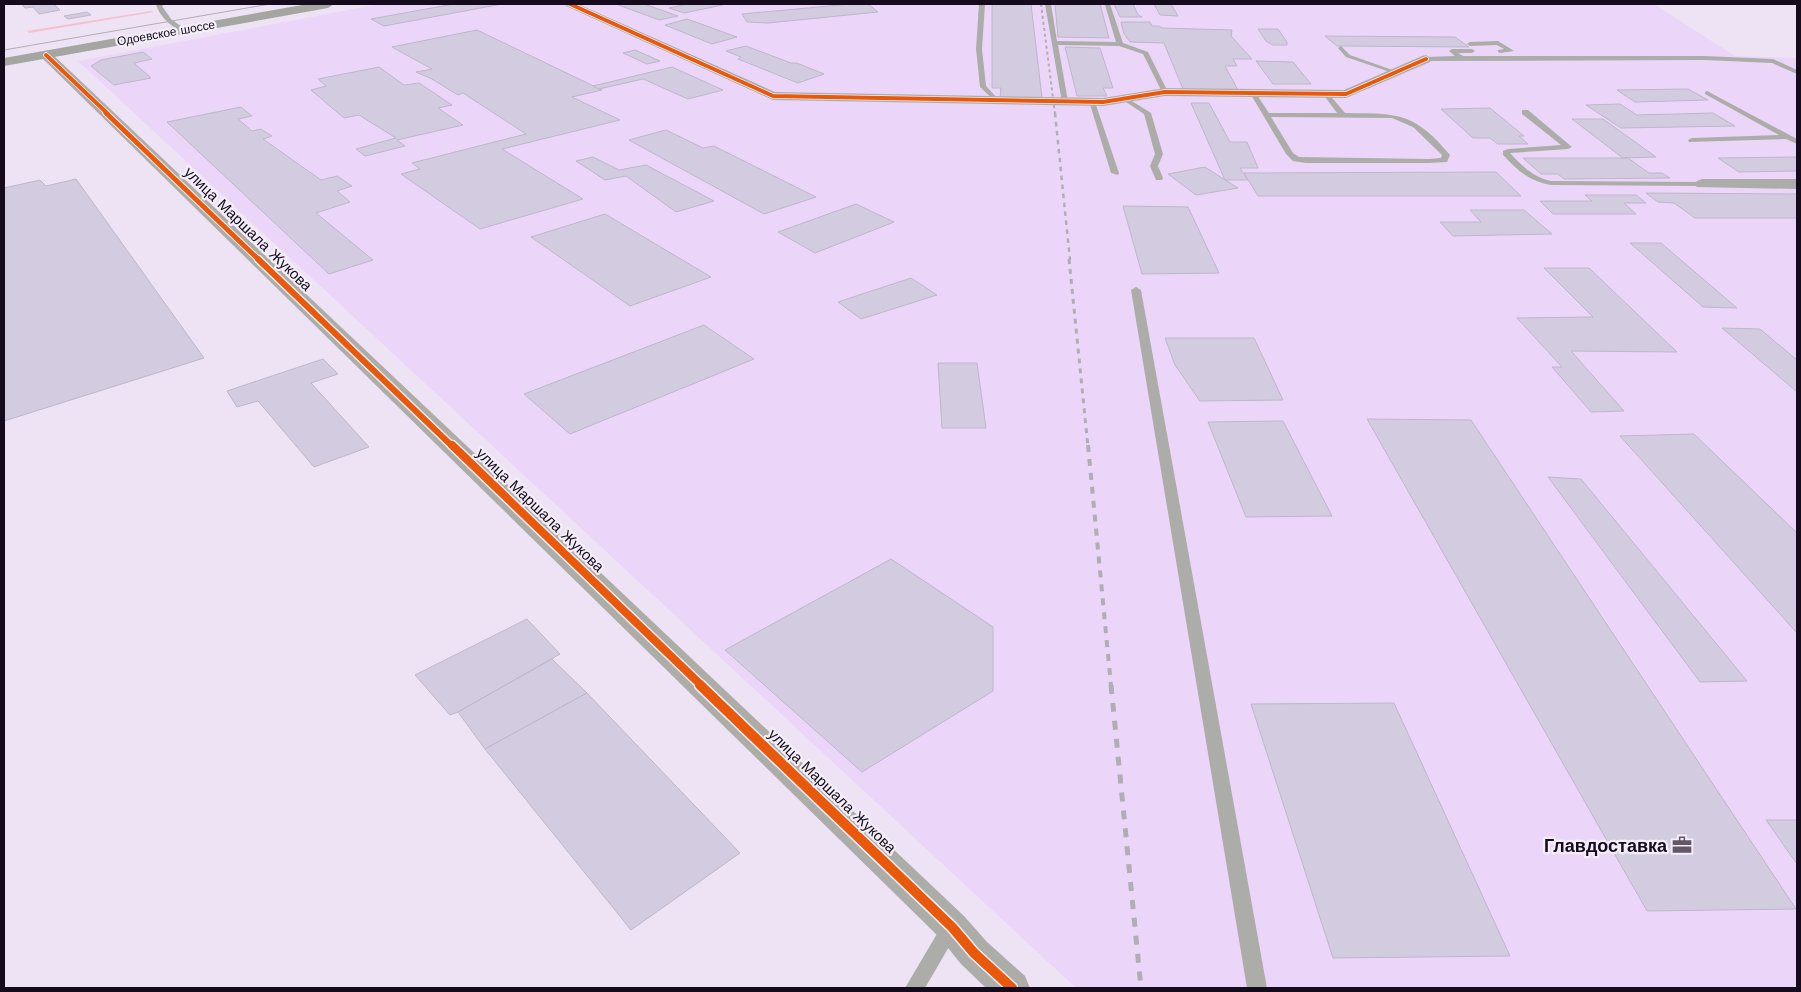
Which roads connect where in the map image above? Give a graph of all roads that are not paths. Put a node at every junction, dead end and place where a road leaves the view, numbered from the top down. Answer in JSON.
{"nodes":[{"id":1,"x":150,"y":4,"type":"edge"},
{"id":2,"x":160,"y":4,"type":"edge"},
{"id":3,"x":328,"y":4,"type":"edge"},
{"id":4,"x":570,"y":4,"type":"edge"},
{"id":5,"x":982,"y":4,"type":"edge"},
{"id":6,"x":1048,"y":4,"type":"edge"},
{"id":7,"x":1108,"y":5,"type":"edge"},
{"id":8,"x":182,"y":30,"type":"junction"},
{"id":9,"x":1055,"y":43,"type":"junction"},
{"id":10,"x":1120,"y":44,"type":"junction"},
{"id":11,"x":1470,"y":44,"type":"dead end"},
{"id":12,"x":1341,"y":48,"type":"dead end"},
{"id":13,"x":46,"y":55,"type":"junction"},
{"id":14,"x":1461,"y":58,"type":"junction"},
{"id":15,"x":6,"y":59,"type":"edge"},
{"id":16,"x":1426,"y":59,"type":"joint"},
{"id":17,"x":1773,"y":61,"type":"junction"},
{"id":18,"x":1797,"y":62,"type":"edge"},
{"id":19,"x":1395,"y":72,"type":"junction"},
{"id":20,"x":1797,"y":72,"type":"edge"},
{"id":21,"x":1165,"y":92,"type":"junction"},
{"id":22,"x":1253,"y":93,"type":"junction"},
{"id":23,"x":1707,"y":93,"type":"dead end"},
{"id":24,"x":1326,"y":94,"type":"junction"},
{"id":25,"x":1125,"y":98,"type":"junction"},
{"id":26,"x":996,"y":100,"type":"junction"},
{"id":27,"x":1064,"y":102,"type":"junction"},
{"id":28,"x":1091,"y":102,"type":"junction"},
{"id":29,"x":1525,"y":112,"type":"dead end"},
{"id":30,"x":1267,"y":115,"type":"junction"},
{"id":31,"x":1343,"y":116,"type":"junction"},
{"id":32,"x":1789,"y":137,"type":"junction"},
{"id":33,"x":1692,"y":140,"type":"dead end"},
{"id":34,"x":1797,"y":142,"type":"edge"},
{"id":35,"x":1115,"y":173,"type":"dead end"},
{"id":36,"x":1159,"y":178,"type":"dead end"},
{"id":37,"x":1702,"y":184,"type":"joint"},
{"id":38,"x":1797,"y":184,"type":"edge"},
{"id":39,"x":1136,"y":290,"type":"dead end"},
{"id":40,"x":952,"y":926,"type":"junction"},
{"id":41,"x":915,"y":988,"type":"edge"},
{"id":42,"x":1012,"y":988,"type":"edge"},
{"id":43,"x":1257,"y":988,"type":"edge"}],
"edges":[{"from":1,"to":2,"type":"lane"},
{"from":2,"to":8,"type":"lane"},
{"from":3,"to":8,"type":"main road","name":"Одоевское шоссе"},
{"from":4,"to":26,"type":"street"},
{"from":5,"to":26,"type":"lane"},
{"from":6,"to":9,"type":"lane"},
{"from":7,"to":10,"type":"lane"},
{"from":8,"to":13,"type":"main road","name":"Одоевское шоссе"},
{"from":9,"to":10,"type":"lane"},
{"from":9,"to":27,"type":"lane"},
{"from":10,"to":21,"type":"lane"},
{"from":11,"to":14,"type":"lane"},
{"from":12,"to":19,"type":"lane"},
{"from":13,"to":15,"type":"main road","name":"Одоевское шоссе"},
{"from":13,"to":40,"type":"street","name":"улица Маршала Жукова"},
{"from":14,"to":16,"type":"lane"},
{"from":14,"to":17,"type":"lane"},
{"from":16,"to":19,"type":"street"},
{"from":17,"to":18,"type":"lane"},
{"from":17,"to":20,"type":"lane"},
{"from":19,"to":24,"type":"street"},
{"from":21,"to":22,"type":"street"},
{"from":21,"to":25,"type":"street"},
{"from":22,"to":24,"type":"street"},
{"from":22,"to":30,"type":"lane"},
{"from":23,"to":32,"type":"lane"},
{"from":24,"to":31,"type":"lane"},
{"from":25,"to":28,"type":"street"},
{"from":25,"to":36,"type":"lane"},
{"from":26,"to":27,"type":"street"},
{"from":27,"to":28,"type":"street"},
{"from":28,"to":35,"type":"lane"},
{"from":29,"to":37,"type":"lane"},
{"from":30,"to":31,"type":"lane"},
{"from":30,"to":31,"type":"lane"},
{"from":32,"to":33,"type":"lane"},
{"from":32,"to":34,"type":"lane"},
{"from":37,"to":38,"type":"street"},
{"from":39,"to":43,"type":"lane"},
{"from":40,"to":41,"type":"lane"},
{"from":40,"to":42,"type":"street","name":"улица Маршала Жукова"}]}
